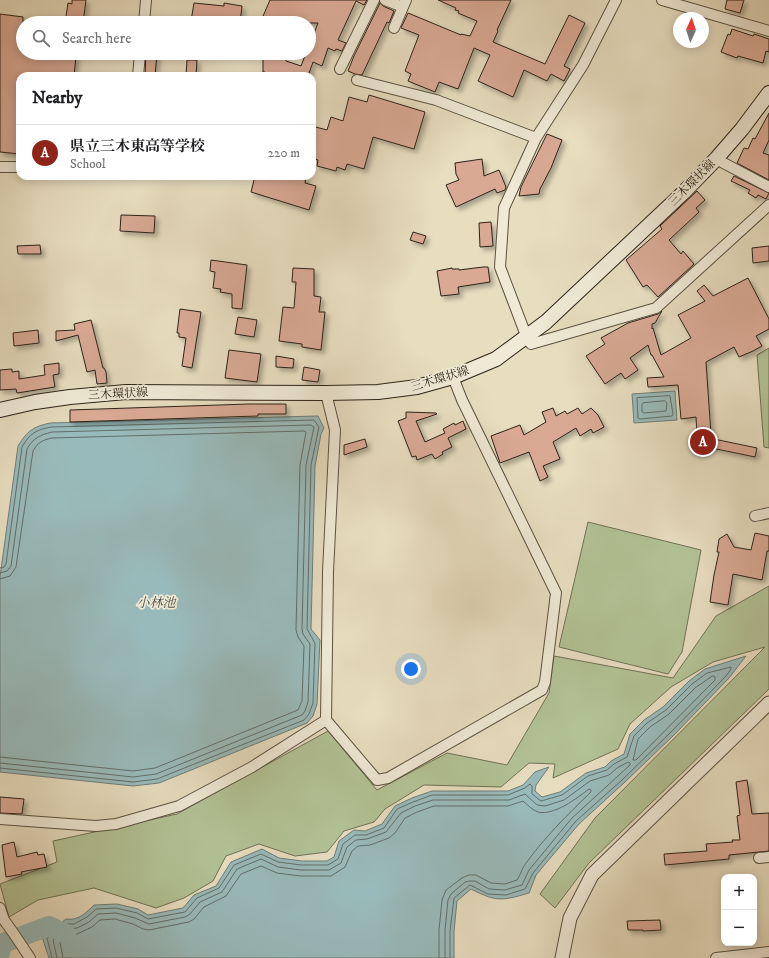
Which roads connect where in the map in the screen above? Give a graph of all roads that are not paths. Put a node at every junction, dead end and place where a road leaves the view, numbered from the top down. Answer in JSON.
{"nodes":[{"id":1,"x":146,"y":0,"type":"edge"},
{"id":2,"x":374,"y":0,"type":"edge"},
{"id":3,"x":385,"y":0,"type":"edge"},
{"id":4,"x":616,"y":0,"type":"edge"},
{"id":5,"x":662,"y":0,"type":"edge"},
{"id":6,"x":405,"y":3,"type":"edge"},
{"id":7,"x":145,"y":16,"type":"edge"},
{"id":8,"x":394,"y":28,"type":"dead end"},
{"id":9,"x":769,"y":31,"type":"edge"},
{"id":10,"x":139,"y":60,"type":"edge"},
{"id":11,"x":340,"y":69,"type":"dead end"},
{"id":12,"x":138,"y":72,"type":"edge"},
{"id":13,"x":357,"y":80,"type":"dead end"},
{"id":14,"x":768,"y":96,"type":"edge"},
{"id":15,"x":536,"y":138,"type":"junction"},
{"id":16,"x":716,"y":159,"type":"junction"},
{"id":17,"x":0,"y":167,"type":"edge"},
{"id":18,"x":16,"y":168,"type":"edge"},
{"id":19,"x":769,"y":187,"type":"edge"},
{"id":20,"x":769,"y":205,"type":"edge"},
{"id":21,"x":527,"y":338,"type":"junction"},
{"id":22,"x":453,"y":377,"type":"junction"},
{"id":23,"x":326,"y":393,"type":"junction"},
{"id":24,"x":0,"y":410,"type":"edge"},
{"id":25,"x":769,"y":513,"type":"edge"},
{"id":26,"x":755,"y":516,"type":"dead end"},
{"id":27,"x":769,"y":703,"type":"edge"},
{"id":28,"x":326,"y":720,"type":"junction"},
{"id":29,"x":0,"y":819,"type":"edge"},
{"id":30,"x":0,"y":908,"type":"edge"},
{"id":31,"x":769,"y":952,"type":"edge"},
{"id":32,"x":30,"y":958,"type":"edge"},
{"id":33,"x":562,"y":958,"type":"edge"},
{"id":34,"x":716,"y":958,"type":"edge"}],
"edges":[{"from":1,"to":7,"type":"street"},
{"from":2,"to":11,"type":"street"},
{"from":3,"to":6,"type":"street"},
{"from":4,"to":15,"type":"street"},
{"from":5,"to":9,"type":"street"},
{"from":6,"to":8,"type":"street"},
{"from":10,"to":12,"type":"street"},
{"from":13,"to":15,"type":"street"},
{"from":14,"to":16,"type":"main road","name":"三木環状線"},
{"from":15,"to":21,"type":"street"},
{"from":16,"to":19,"type":"street"},
{"from":16,"to":21,"type":"main road","name":"三木環状線"},
{"from":17,"to":18,"type":"street"},
{"from":20,"to":21,"type":"street"},
{"from":21,"to":22,"type":"main road","name":"三木環状線"},
{"from":22,"to":23,"type":"main road","name":"三木環状線"},
{"from":22,"to":28,"type":"street"},
{"from":23,"to":24,"type":"main road","name":"三木環状線"},
{"from":23,"to":28,"type":"street"},
{"from":25,"to":26,"type":"street"},
{"from":27,"to":33,"type":"street"},
{"from":28,"to":29,"type":"street"},
{"from":30,"to":32,"type":"street"},
{"from":31,"to":34,"type":"street"}]}
